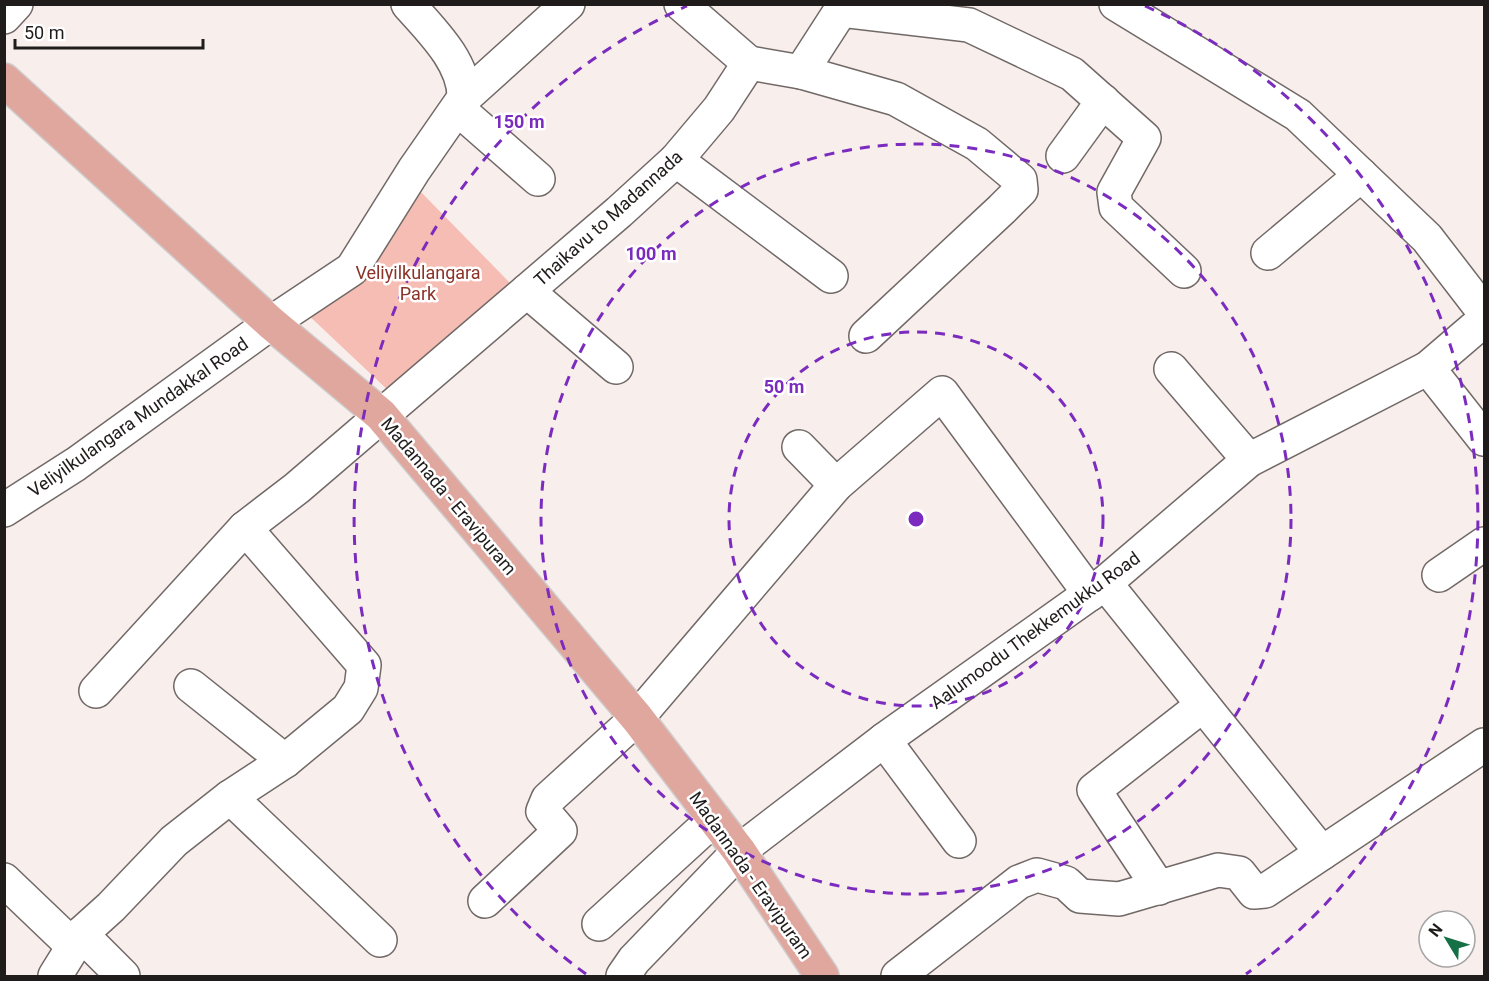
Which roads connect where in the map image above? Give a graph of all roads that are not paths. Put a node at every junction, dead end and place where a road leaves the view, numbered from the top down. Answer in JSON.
{"nodes":[{"id":1,"x":16,"y":4,"type":"edge"},
{"id":2,"x":567,"y":4,"type":"edge"},
{"id":3,"x":681,"y":4,"type":"edge"},
{"id":4,"x":1116,"y":4,"type":"edge"},
{"id":5,"x":842,"y":7,"type":"edge"},
{"id":6,"x":424,"y":11,"type":"edge"},
{"id":7,"x":4,"y":16,"type":"edge"},
{"id":8,"x":749,"y":63,"type":"junction"},
{"id":9,"x":801,"y":72,"type":"junction"},
{"id":10,"x":4,"y":80,"type":"edge"},
{"id":11,"x":1103,"y":101,"type":"junction"},
{"id":12,"x":461,"y":104,"type":"junction"},
{"id":13,"x":1063,"y":156,"type":"dead end"},
{"id":14,"x":676,"y":160,"type":"junction"},
{"id":15,"x":1361,"y":175,"type":"junction"},
{"id":16,"x":538,"y":179,"type":"dead end"},
{"id":17,"x":1269,"y":253,"type":"dead end"},
{"id":18,"x":1184,"y":271,"type":"dead end"},
{"id":19,"x":831,"y":276,"type":"dead end"},
{"id":20,"x":527,"y":291,"type":"junction"},
{"id":21,"x":1485,"y":312,"type":"edge"},
{"id":22,"x":1485,"y":320,"type":"edge"},
{"id":23,"x":272,"y":323,"type":"junction"},
{"id":24,"x":866,"y":336,"type":"dead end"},
{"id":25,"x":616,"y":367,"type":"dead end"},
{"id":26,"x":1428,"y":368,"type":"junction"},
{"id":27,"x":1171,"y":369,"type":"dead end"},
{"id":28,"x":381,"y":415,"type":"junction"},
{"id":29,"x":1485,"y":439,"type":"edge"},
{"id":30,"x":799,"y":447,"type":"dead end"},
{"id":31,"x":1250,"y":460,"type":"junction"},
{"id":32,"x":836,"y":485,"type":"junction"},
{"id":33,"x":4,"y":510,"type":"edge"},
{"id":34,"x":245,"y":528,"type":"junction"},
{"id":35,"x":1485,"y":544,"type":"edge"},
{"id":36,"x":1438,"y":575,"type":"dead end"},
{"id":37,"x":1098,"y":589,"type":"junction"},
{"id":38,"x":191,"y":686,"type":"dead end"},
{"id":39,"x":96,"y":691,"type":"dead end"},
{"id":40,"x":1203,"y":705,"type":"junction"},
{"id":41,"x":637,"y":718,"type":"junction"},
{"id":42,"x":884,"y":740,"type":"junction"},
{"id":43,"x":1485,"y":745,"type":"edge"},
{"id":44,"x":285,"y":761,"type":"junction"},
{"id":45,"x":230,"y":797,"type":"junction"},
{"id":46,"x":714,"y":819,"type":"junction"},
{"id":47,"x":959,"y":841,"type":"dead end"},
{"id":48,"x":739,"y":851,"type":"junction"},
{"id":49,"x":1322,"y":853,"type":"junction"},
{"id":50,"x":4,"y":880,"type":"edge"},
{"id":51,"x":1159,"y":888,"type":"junction"},
{"id":52,"x":485,"y":901,"type":"dead end"},
{"id":53,"x":599,"y":924,"type":"dead end"},
{"id":54,"x":76,"y":940,"type":"junction"},
{"id":55,"x":380,"y":940,"type":"dead end"},
{"id":56,"x":55,"y":976,"type":"edge"},
{"id":57,"x":123,"y":976,"type":"edge"},
{"id":58,"x":623,"y":976,"type":"edge"},
{"id":59,"x":822,"y":976,"type":"edge"},
{"id":60,"x":898,"y":976,"type":"edge"}],
"edges":[{"from":1,"to":7,"type":"street"},
{"from":2,"to":12,"type":"street","name":"Veliyilkulangara Mundakkal Road"},
{"from":3,"to":8,"type":"street"},
{"from":4,"to":15,"type":"street"},
{"from":5,"to":9,"type":"street"},
{"from":5,"to":11,"type":"street"},
{"from":6,"to":12,"type":"street"},
{"from":8,"to":9,"type":"street"},
{"from":8,"to":14,"type":"street","name":"Thaikavu to Madannada"},
{"from":9,"to":24,"type":"street"},
{"from":10,"to":23,"type":"main road","name":"Madannada - Eravipuram"},
{"from":11,"to":13,"type":"street"},
{"from":11,"to":18,"type":"street"},
{"from":12,"to":16,"type":"street"},
{"from":12,"to":23,"type":"street","name":"Veliyilkulangara Mundakkal Road"},
{"from":14,"to":19,"type":"street"},
{"from":14,"to":20,"type":"street","name":"Thaikavu to Madannada"},
{"from":15,"to":17,"type":"street"},
{"from":15,"to":21,"type":"street"},
{"from":20,"to":25,"type":"street"},
{"from":20,"to":28,"type":"street","name":"Thaikavu to Madannada"},
{"from":22,"to":26,"type":"street","name":"Aalumoodu Thekkemukku Road"},
{"from":23,"to":28,"type":"main road","name":"Madannada - Eravipuram"},
{"from":23,"to":33,"type":"street","name":"Veliyilkulangara Mundakkal Road"},
{"from":26,"to":29,"type":"street"},
{"from":26,"to":31,"type":"street","name":"Aalumoodu Thekkemukku Road"},
{"from":27,"to":31,"type":"street"},
{"from":28,"to":34,"type":"street","name":"Thaikavu to Madannada"},
{"from":28,"to":41,"type":"main road","name":"Madannada - Eravipuram"},
{"from":30,"to":32,"type":"street"},
{"from":31,"to":37,"type":"street","name":"Aalumoodu Thekkemukku Road"},
{"from":32,"to":37,"type":"street"},
{"from":32,"to":41,"type":"street"},
{"from":34,"to":39,"type":"street","name":"Thaikavu to Madannada"},
{"from":34,"to":44,"type":"street"},
{"from":35,"to":36,"type":"street"},
{"from":37,"to":40,"type":"street"},
{"from":37,"to":42,"type":"street","name":"Aalumoodu Thekkemukku Road"},
{"from":38,"to":44,"type":"street"},
{"from":40,"to":49,"type":"street"},
{"from":40,"to":51,"type":"street"},
{"from":41,"to":46,"type":"main road","name":"Madannada - Eravipuram"},
{"from":41,"to":52,"type":"street"},
{"from":42,"to":47,"type":"street"},
{"from":42,"to":48,"type":"street","name":"Aalumoodu Thekkemukku Road"},
{"from":43,"to":49,"type":"street"},
{"from":44,"to":45,"type":"street"},
{"from":45,"to":54,"type":"street"},
{"from":45,"to":55,"type":"street"},
{"from":46,"to":48,"type":"main road","name":"Madannada - Eravipuram"},
{"from":46,"to":53,"type":"street"},
{"from":48,"to":58,"type":"street","name":"Aalumoodu Thekkemukku Road"},
{"from":48,"to":59,"type":"main road","name":"Madannada - Eravipuram"},
{"from":49,"to":51,"type":"street"},
{"from":50,"to":54,"type":"street"},
{"from":51,"to":60,"type":"street"},
{"from":54,"to":56,"type":"street"},
{"from":54,"to":57,"type":"street"}]}
